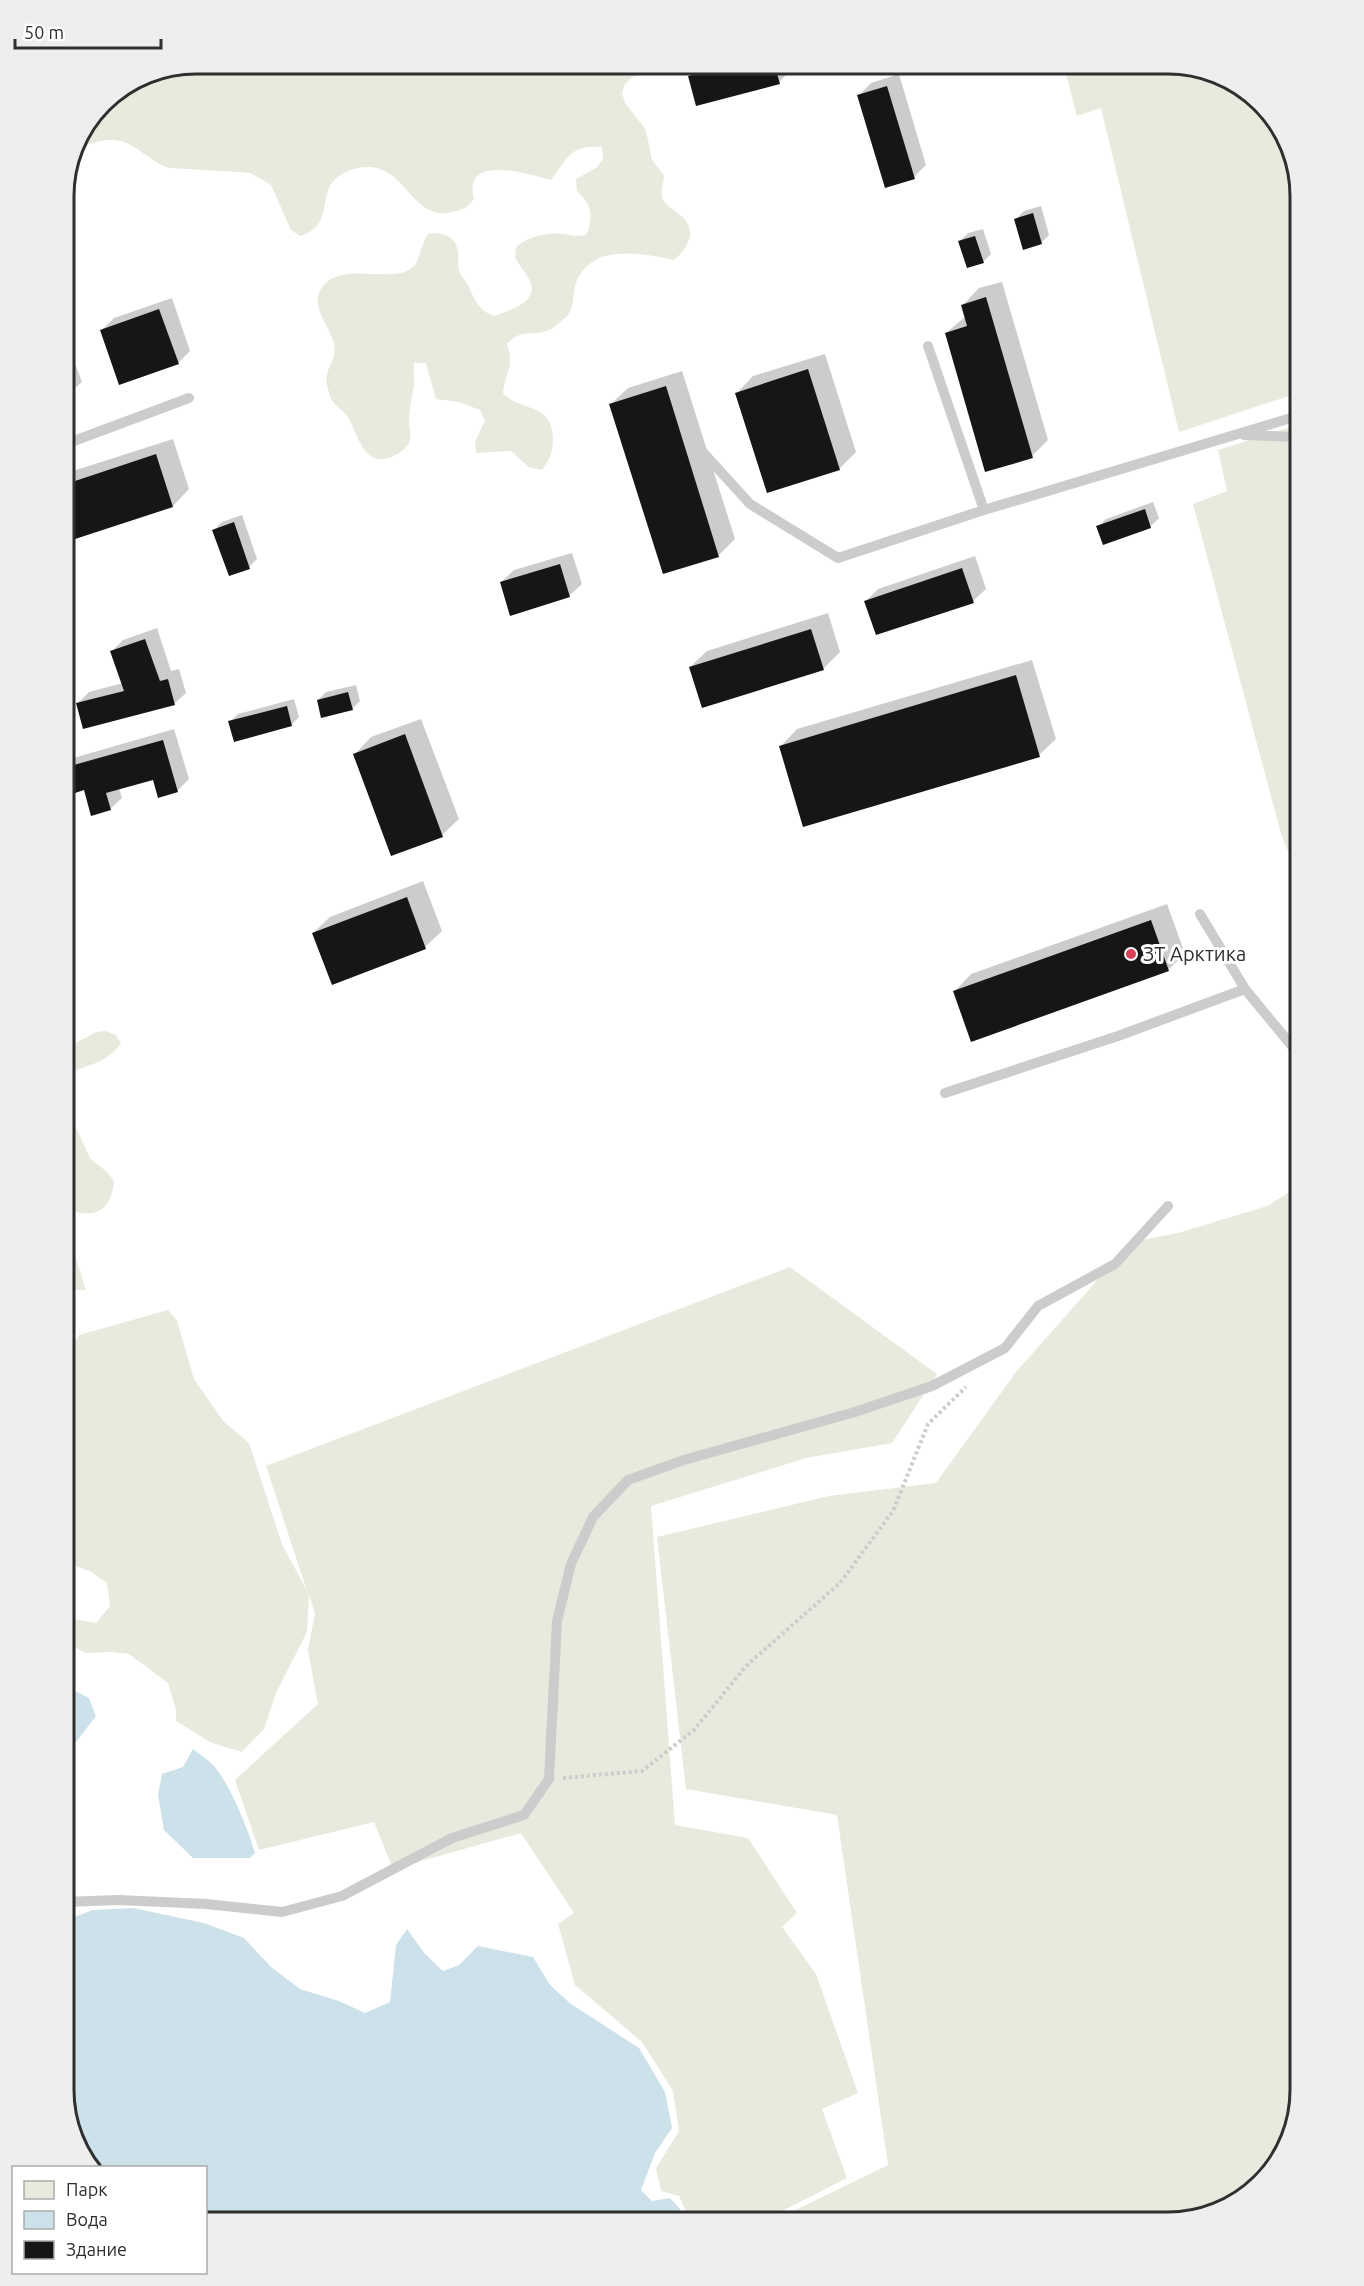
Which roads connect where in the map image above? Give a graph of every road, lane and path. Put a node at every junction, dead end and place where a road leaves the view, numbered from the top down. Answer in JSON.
{"nodes":[{"id":1,"x":928,"y":346,"type":"dead end"},
{"id":2,"x":681,"y":385,"type":"dead end"},
{"id":3,"x":189,"y":398,"type":"dead end"},
{"id":4,"x":1290,"y":419,"type":"edge"},
{"id":5,"x":1235,"y":435,"type":"junction"},
{"id":6,"x":1290,"y":437,"type":"edge"},
{"id":7,"x":74,"y":441,"type":"edge"},
{"id":8,"x":984,"y":510,"type":"junction"},
{"id":9,"x":1200,"y":914,"type":"dead end"},
{"id":10,"x":1245,"y":990,"type":"junction"},
{"id":11,"x":1290,"y":1044,"type":"edge"},
{"id":12,"x":945,"y":1093,"type":"dead end"},
{"id":13,"x":1168,"y":1206,"type":"dead end"},
{"id":14,"x":971,"y":1382,"type":"dead end"},
{"id":15,"x":549,"y":1779,"type":"junction"},
{"id":16,"x":73,"y":1902,"type":"edge"}],
"edges":[{"from":1,"to":8,"type":"lane"},
{"from":2,"to":8,"type":"lane"},
{"from":3,"to":7,"type":"lane"},
{"from":4,"to":5,"type":"lane"},
{"from":5,"to":6,"type":"lane"},
{"from":5,"to":8,"type":"lane"},
{"from":9,"to":10,"type":"lane"},
{"from":10,"to":11,"type":"lane"},
{"from":10,"to":12,"type":"lane"},
{"from":13,"to":15,"type":"lane"},
{"from":14,"to":15,"type":"path"},
{"from":15,"to":16,"type":"lane"}]}
